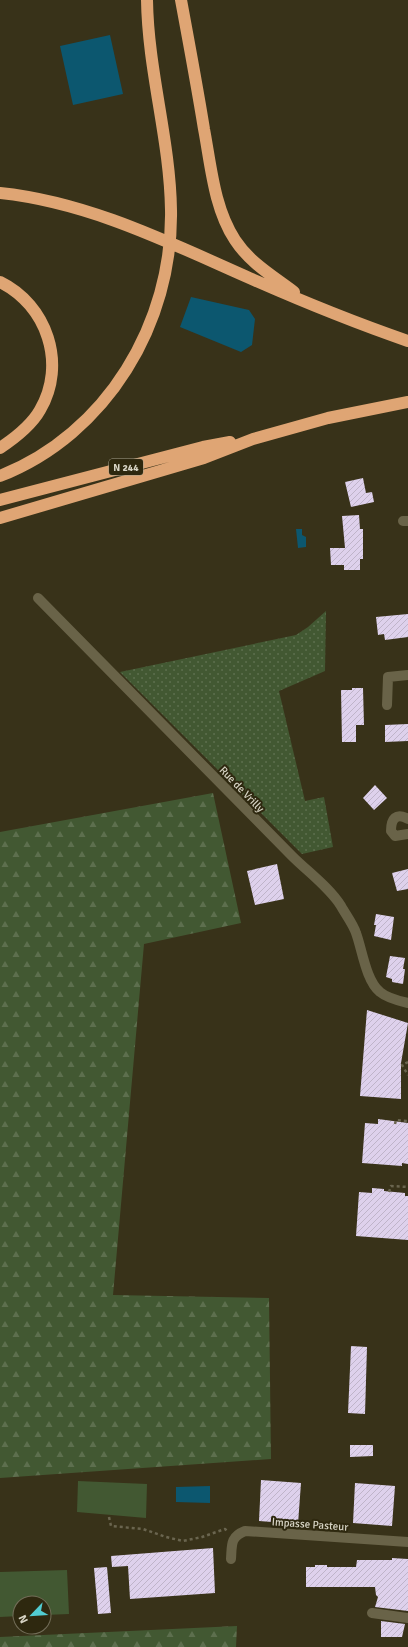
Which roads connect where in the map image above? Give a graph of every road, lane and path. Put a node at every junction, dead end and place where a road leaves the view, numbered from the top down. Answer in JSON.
{"nodes":[{"id":1,"x":147,"y":0,"type":"edge"},
{"id":2,"x":181,"y":0,"type":"edge"},
{"id":3,"x":0,"y":193,"type":"edge"},
{"id":4,"x":0,"y":282,"type":"edge"},
{"id":5,"x":313,"y":305,"type":"junction"},
{"id":6,"x":408,"y":341,"type":"edge"},
{"id":7,"x":408,"y":402,"type":"edge"},
{"id":8,"x":253,"y":439,"type":"junction"},
{"id":9,"x":0,"y":448,"type":"edge"},
{"id":10,"x":0,"y":476,"type":"edge"},
{"id":11,"x":0,"y":500,"type":"edge"},
{"id":12,"x":0,"y":518,"type":"edge"},
{"id":13,"x":38,"y":598,"type":"dead end"},
{"id":14,"x":408,"y":675,"type":"edge"},
{"id":15,"x":386,"y":705,"type":"dead end"},
{"id":16,"x":408,"y":819,"type":"edge"},
{"id":17,"x":408,"y":834,"type":"edge"},
{"id":18,"x":408,"y":1003,"type":"edge"},
{"id":19,"x":408,"y":1062,"type":"edge"},
{"id":20,"x":408,"y":1075,"type":"edge"},
{"id":21,"x":408,"y":1121,"type":"edge"},
{"id":22,"x":395,"y":1124,"type":"dead end"},
{"id":23,"x":408,"y":1187,"type":"edge"},
{"id":24,"x":389,"y":1192,"type":"dead end"},
{"id":25,"x":109,"y":1517,"type":"dead end"},
{"id":26,"x":234,"y":1538,"type":"junction"},
{"id":27,"x":408,"y":1542,"type":"edge"},
{"id":28,"x":231,"y":1559,"type":"dead end"},
{"id":29,"x":372,"y":1613,"type":"dead end"},
{"id":30,"x":408,"y":1618,"type":"edge"}],
"edges":[{"from":1,"to":10,"type":"highway"},
{"from":2,"to":5,"type":"highway"},
{"from":3,"to":5,"type":"highway"},
{"from":4,"to":9,"type":"highway"},
{"from":5,"to":6,"type":"highway"},
{"from":7,"to":8,"type":"highway","number":"N 244"},
{"from":8,"to":11,"type":"highway","number":"N 244"},
{"from":8,"to":12,"type":"highway"},
{"from":13,"to":18,"type":"street","name":"Rue de Vrilly"},
{"from":14,"to":15,"type":"street"},
{"from":16,"to":17,"type":"street"},
{"from":19,"to":20,"type":"path"},
{"from":21,"to":22,"type":"path"},
{"from":23,"to":24,"type":"path"},
{"from":25,"to":26,"type":"path"},
{"from":26,"to":27,"type":"street","name":"Impasse Pasteur"},
{"from":26,"to":28,"type":"street"},
{"from":29,"to":30,"type":"street"}]}
